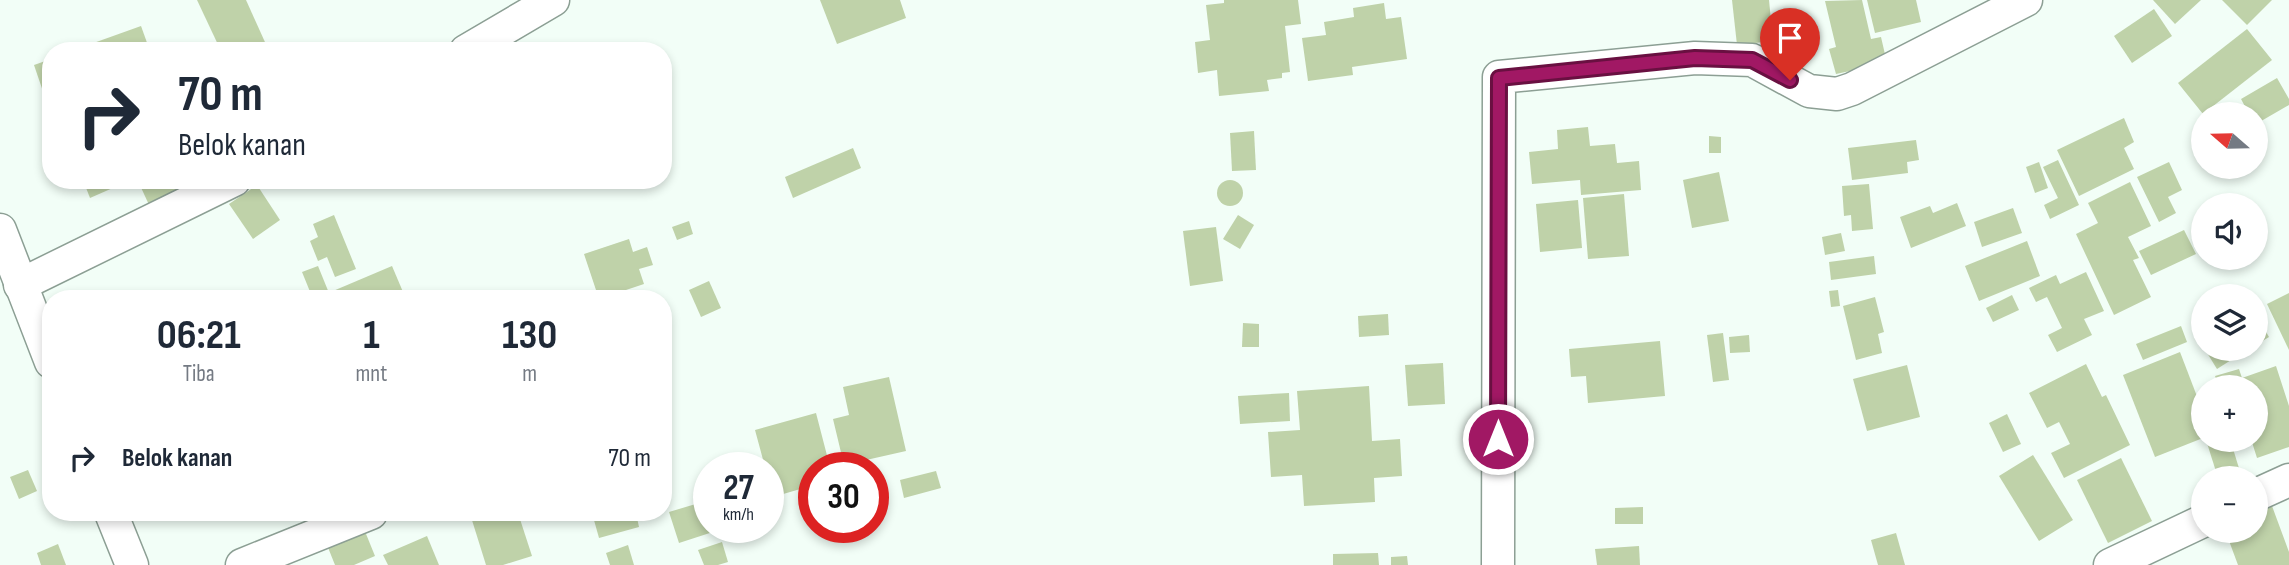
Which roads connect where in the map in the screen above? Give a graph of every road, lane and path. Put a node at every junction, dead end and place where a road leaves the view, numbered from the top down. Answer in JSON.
{"nodes":[{"id":1,"x":553,"y":0,"type":"edge"},
{"id":2,"x":2025,"y":0,"type":"edge"},
{"id":3,"x":481,"y":42,"type":"edge"},
{"id":4,"x":216,"y":189,"type":"edge"},
{"id":5,"x":0,"y":230,"type":"edge"},
{"id":6,"x":20,"y":285,"type":"junction"},
{"id":7,"x":42,"y":340,"type":"edge"},
{"id":8,"x":2289,"y":480,"type":"edge"},
{"id":9,"x":2268,"y":490,"type":"edge"},
{"id":10,"x":114,"y":521,"type":"edge"},
{"id":11,"x":351,"y":521,"type":"edge"},
{"id":12,"x":2191,"y":527,"type":"edge"},
{"id":13,"x":132,"y":565,"type":"edge"},
{"id":14,"x":242,"y":565,"type":"edge"},
{"id":15,"x":1498,"y":565,"type":"edge"},
{"id":16,"x":2110,"y":565,"type":"edge"}],
"edges":[{"from":1,"to":3,"type":"street"},
{"from":2,"to":15,"type":"street"},
{"from":4,"to":6,"type":"street"},
{"from":5,"to":6,"type":"street"},
{"from":6,"to":7,"type":"street"},
{"from":8,"to":9,"type":"street"},
{"from":10,"to":13,"type":"street"},
{"from":11,"to":14,"type":"street"},
{"from":12,"to":16,"type":"street"}]}
